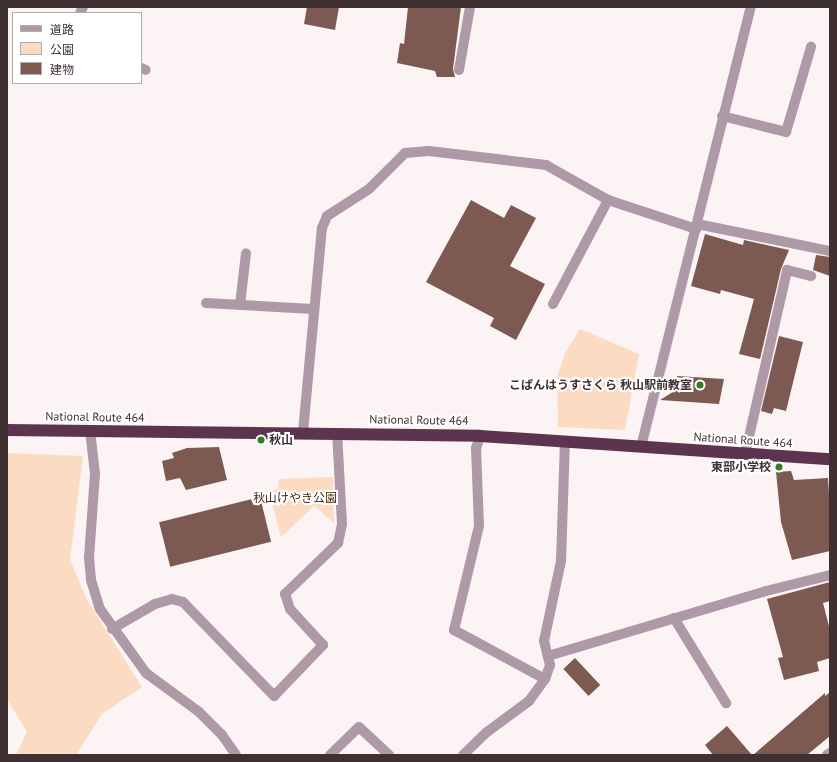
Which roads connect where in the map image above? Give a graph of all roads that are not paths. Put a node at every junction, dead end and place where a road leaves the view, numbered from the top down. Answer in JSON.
{"nodes":[{"id":1,"x":470,"y":7,"type":"edge"},
{"id":2,"x":751,"y":7,"type":"edge"},
{"id":3,"x":811,"y":47,"type":"dead end"},
{"id":4,"x":459,"y":70,"type":"dead end"},
{"id":5,"x":722,"y":116,"type":"junction"},
{"id":6,"x":608,"y":200,"type":"junction"},
{"id":7,"x":697,"y":227,"type":"junction"},
{"id":8,"x":830,"y":251,"type":"edge"},
{"id":9,"x":246,"y":253,"type":"dead end"},
{"id":10,"x":811,"y":276,"type":"dead end"},
{"id":11,"x":206,"y":303,"type":"dead end"},
{"id":12,"x":553,"y":304,"type":"dead end"},
{"id":13,"x":240,"y":305,"type":"junction"},
{"id":14,"x":313,"y":309,"type":"junction"},
{"id":15,"x":7,"y":430,"type":"edge"},
{"id":16,"x":90,"y":430,"type":"junction"},
{"id":17,"x":303,"y":432,"type":"junction"},
{"id":18,"x":337,"y":433,"type":"junction"},
{"id":19,"x":480,"y":436,"type":"junction"},
{"id":20,"x":565,"y":441,"type":"junction"},
{"id":21,"x":640,"y":447,"type":"junction"},
{"id":22,"x":745,"y":454,"type":"junction"},
{"id":23,"x":830,"y":459,"type":"edge"},
{"id":24,"x":830,"y":575,"type":"edge"},
{"id":25,"x":674,"y":618,"type":"junction"},
{"id":26,"x":112,"y":629,"type":"junction"},
{"id":27,"x":548,"y":656,"type":"junction"},
{"id":28,"x":545,"y":679,"type":"junction"},
{"id":29,"x":726,"y":703,"type":"dead end"},
{"id":30,"x":830,"y":753,"type":"edge"},
{"id":31,"x":236,"y":755,"type":"edge"},
{"id":32,"x":330,"y":755,"type":"edge"},
{"id":33,"x":389,"y":755,"type":"edge"},
{"id":34,"x":463,"y":755,"type":"edge"},
{"id":35,"x":827,"y":755,"type":"edge"}],
"edges":[{"from":1,"to":4,"type":"street"},
{"from":2,"to":5,"type":"street"},
{"from":3,"to":5,"type":"street"},
{"from":5,"to":7,"type":"street"},
{"from":6,"to":7,"type":"street"},
{"from":6,"to":12,"type":"street"},
{"from":6,"to":14,"type":"street"},
{"from":7,"to":8,"type":"street"},
{"from":7,"to":21,"type":"street"},
{"from":9,"to":13,"type":"street"},
{"from":10,"to":22,"type":"street"},
{"from":11,"to":13,"type":"street"},
{"from":13,"to":14,"type":"street"},
{"from":14,"to":17,"type":"street"},
{"from":15,"to":16,"type":"highway","name":"National Route 464"},
{"from":16,"to":17,"type":"highway","name":"National Route 464"},
{"from":16,"to":26,"type":"street"},
{"from":17,"to":18,"type":"highway","name":"National Route 464"},
{"from":18,"to":19,"type":"highway","name":"National Route 464"},
{"from":18,"to":26,"type":"street"},
{"from":19,"to":20,"type":"highway","name":"National Route 464"},
{"from":19,"to":28,"type":"street"},
{"from":20,"to":21,"type":"highway","name":"National Route 464"},
{"from":20,"to":27,"type":"street"},
{"from":21,"to":22,"type":"highway","name":"National Route 464"},
{"from":22,"to":23,"type":"highway","name":"National Route 464"},
{"from":24,"to":25,"type":"street"},
{"from":25,"to":27,"type":"street"},
{"from":25,"to":29,"type":"street"},
{"from":26,"to":31,"type":"street"},
{"from":27,"to":28,"type":"street"},
{"from":28,"to":34,"type":"street"},
{"from":30,"to":35,"type":"street"},
{"from":32,"to":33,"type":"street"}]}
